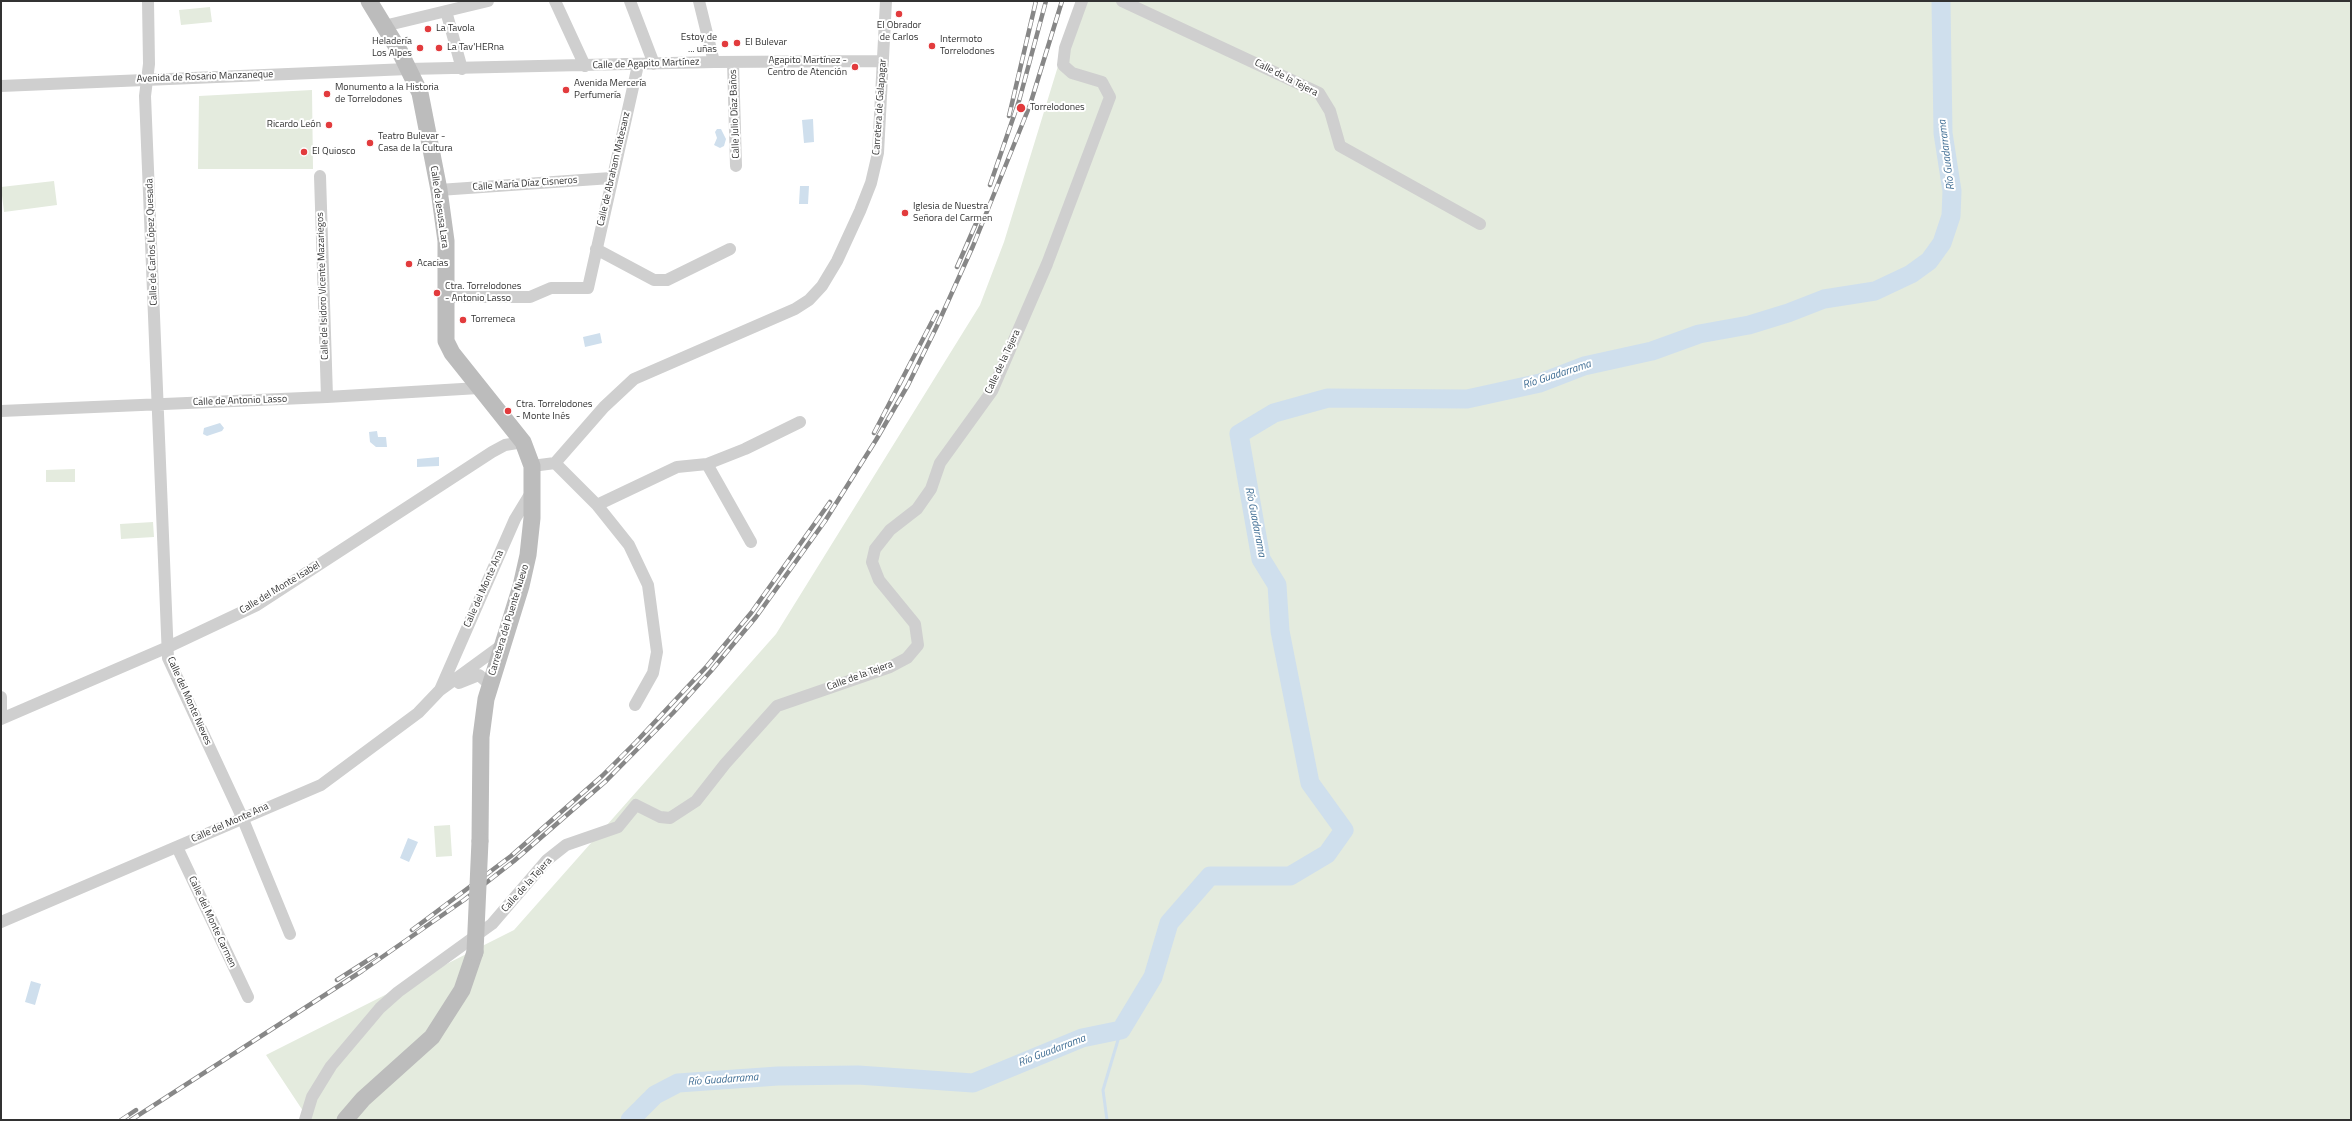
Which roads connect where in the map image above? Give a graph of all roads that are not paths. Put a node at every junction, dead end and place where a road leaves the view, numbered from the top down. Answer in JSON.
{"nodes":[{"id":1,"x":148,"y":1,"type":"edge"},
{"id":2,"x":369,"y":1,"type":"edge"},
{"id":3,"x":488,"y":1,"type":"edge"},
{"id":4,"x":554,"y":1,"type":"edge"},
{"id":5,"x":630,"y":1,"type":"edge"},
{"id":6,"x":698,"y":1,"type":"edge"},
{"id":7,"x":886,"y":1,"type":"edge"},
{"id":8,"x":1082,"y":1,"type":"edge"},
{"id":9,"x":1122,"y":1,"type":"edge"},
{"id":10,"x":446,"y":11,"type":"junction"},
{"id":11,"x":384,"y":26,"type":"junction"},
{"id":12,"x":883,"y":61,"type":"junction"},
{"id":13,"x":714,"y":62,"type":"junction"},
{"id":14,"x":733,"y":62,"type":"junction"},
{"id":15,"x":654,"y":64,"type":"junction"},
{"id":16,"x":638,"y":65,"type":"junction"},
{"id":17,"x":585,"y":66,"type":"junction"},
{"id":18,"x":408,"y":69,"type":"junction"},
{"id":19,"x":462,"y":69,"type":"junction"},
{"id":20,"x":146,"y":80,"type":"junction"},
{"id":21,"x":1,"y":86,"type":"edge"},
{"id":22,"x":736,"y":166,"type":"dead end"},
{"id":23,"x":320,"y":176,"type":"dead end"},
{"id":24,"x":611,"y":178,"type":"junction"},
{"id":25,"x":439,"y":190,"type":"junction"},
{"id":26,"x":1480,"y":224,"type":"dead end"},
{"id":27,"x":596,"y":249,"type":"junction"},
{"id":28,"x":730,"y":249,"type":"dead end"},
{"id":29,"x":445,"y":297,"type":"junction"},
{"id":30,"x":452,"y":354,"type":"joint"},
{"id":31,"x":479,"y":388,"type":"junction"},
{"id":32,"x":327,"y":398,"type":"junction"},
{"id":33,"x":158,"y":404,"type":"junction"},
{"id":34,"x":1,"y":411,"type":"edge"},
{"id":35,"x":800,"y":422,"type":"dead end"},
{"id":36,"x":523,"y":442,"type":"junction"},
{"id":37,"x":555,"y":463,"type":"junction"},
{"id":38,"x":707,"y":464,"type":"junction"},
{"id":39,"x":532,"y":466,"type":"junction"},
{"id":40,"x":533,"y":489,"type":"junction"},
{"id":41,"x":597,"y":505,"type":"junction"},
{"id":42,"x":751,"y":542,"type":"dead end"},
{"id":43,"x":502,"y":645,"type":"junction"},
{"id":44,"x":168,"y":647,"type":"junction"},
{"id":45,"x":489,"y":684,"type":"junction"},
{"id":46,"x":439,"y":691,"type":"junction"},
{"id":47,"x":1,"y":697,"type":"edge"},
{"id":48,"x":635,"y":705,"type":"dead end"},
{"id":49,"x":1,"y":718,"type":"edge"},
{"id":50,"x":242,"y":817,"type":"junction"},
{"id":51,"x":177,"y":847,"type":"junction"},
{"id":52,"x":1,"y":922,"type":"edge"},
{"id":53,"x":290,"y":934,"type":"dead end"},
{"id":54,"x":248,"y":998,"type":"dead end"},
{"id":55,"x":306,"y":1120,"type":"edge"},
{"id":56,"x":345,"y":1120,"type":"edge"}],
"edges":[{"from":1,"to":20,"type":"street","name":"Calle de Carlos López Quesada"},
{"from":2,"to":11,"type":"main road","name":"Calle de Jesusa Lara"},
{"from":3,"to":10,"type":"street"},
{"from":4,"to":17,"type":"street"},
{"from":5,"to":15,"type":"street"},
{"from":6,"to":13,"type":"street"},
{"from":7,"to":12,"type":"street","name":"Carretera de Galapagar"},
{"from":8,"to":55,"type":"street","name":"Calle de la Tejera"},
{"from":9,"to":26,"type":"street","name":"Calle de la Tejera"},
{"from":10,"to":11,"type":"street"},
{"from":10,"to":19,"type":"street"},
{"from":11,"to":18,"type":"main road","name":"Calle de Jesusa Lara"},
{"from":12,"to":14,"type":"street","name":"Calle de Agapito Martínez"},
{"from":12,"to":37,"type":"street","name":"Carretera de Galapagar"},
{"from":13,"to":14,"type":"street","name":"Calle de Agapito Martínez"},
{"from":13,"to":15,"type":"street","name":"Calle de Agapito Martínez"},
{"from":14,"to":22,"type":"street","name":"Calle Julio Díaz Baños"},
{"from":15,"to":16,"type":"street","name":"Calle de Agapito Martínez"},
{"from":16,"to":17,"type":"street","name":"Calle de Agapito Martínez"},
{"from":16,"to":24,"type":"street","name":"Calle de Abraham Matesanz"},
{"from":17,"to":19,"type":"street","name":"Calle de Agapito Martínez"},
{"from":18,"to":19,"type":"street","name":"Calle de Agapito Martínez"},
{"from":18,"to":20,"type":"street","name":"Avenida de Rosario Manzaneque"},
{"from":18,"to":25,"type":"main road","name":"Calle de Jesusa Lara"},
{"from":20,"to":21,"type":"street","name":"Avenida de Rosario Manzaneque"},
{"from":20,"to":33,"type":"street","name":"Calle de Carlos López Quesada"},
{"from":23,"to":32,"type":"street","name":"Calle de Isidoro Vicente Mazariegos"},
{"from":24,"to":25,"type":"street","name":"Calle María Díaz Cisneros"},
{"from":24,"to":27,"type":"street","name":"Calle de Abraham Matesanz"},
{"from":25,"to":29,"type":"main road","name":"Calle de Jesusa Lara"},
{"from":27,"to":28,"type":"street"},
{"from":27,"to":29,"type":"street","name":"Calle de Abraham Matesanz"},
{"from":29,"to":30,"type":"main road","name":"Calle de Jesusa Lara"},
{"from":30,"to":31,"type":"main road","name":"Carretera del Puente Nuevo"},
{"from":31,"to":32,"type":"street","name":"Calle de Antonio Lasso"},
{"from":31,"to":36,"type":"main road","name":"Carretera del Puente Nuevo"},
{"from":32,"to":33,"type":"street","name":"Calle de Antonio Lasso"},
{"from":33,"to":34,"type":"street","name":"Calle de Antonio Lasso"},
{"from":33,"to":44,"type":"street","name":"Calle del Monte Nieves"},
{"from":35,"to":38,"type":"street"},
{"from":36,"to":39,"type":"main road","name":"Carretera del Puente Nuevo"},
{"from":36,"to":44,"type":"street","name":"Calle del Monte Isabel"},
{"from":37,"to":39,"type":"street"},
{"from":37,"to":41,"type":"street"},
{"from":38,"to":41,"type":"street"},
{"from":38,"to":42,"type":"street"},
{"from":39,"to":40,"type":"main road","name":"Carretera del Puente Nuevo"},
{"from":40,"to":43,"type":"main road","name":"Carretera del Puente Nuevo"},
{"from":40,"to":46,"type":"street","name":"Calle del Monte Ana"},
{"from":41,"to":48,"type":"street"},
{"from":43,"to":45,"type":"main road","name":"Carretera del Puente Nuevo"},
{"from":43,"to":46,"type":"street","name":"Calle del Monte Ana"},
{"from":44,"to":49,"type":"street","name":"Calle del Monte Isabel"},
{"from":44,"to":50,"type":"street","name":"Calle del Monte Nieves"},
{"from":45,"to":46,"type":"street","name":"Calle del Monte Ana"},
{"from":45,"to":56,"type":"main road","name":"Carretera del Puente Nuevo","bridge":true},
{"from":46,"to":50,"type":"street","name":"Calle del Monte Ana"},
{"from":47,"to":49,"type":"street"},
{"from":50,"to":51,"type":"street","name":"Calle del Monte Ana"},
{"from":50,"to":53,"type":"street","name":"Calle del Monte Nieves"},
{"from":51,"to":52,"type":"street","name":"Calle del Monte Ana"},
{"from":51,"to":54,"type":"street","name":"Calle del Monte Carmen"}]}
